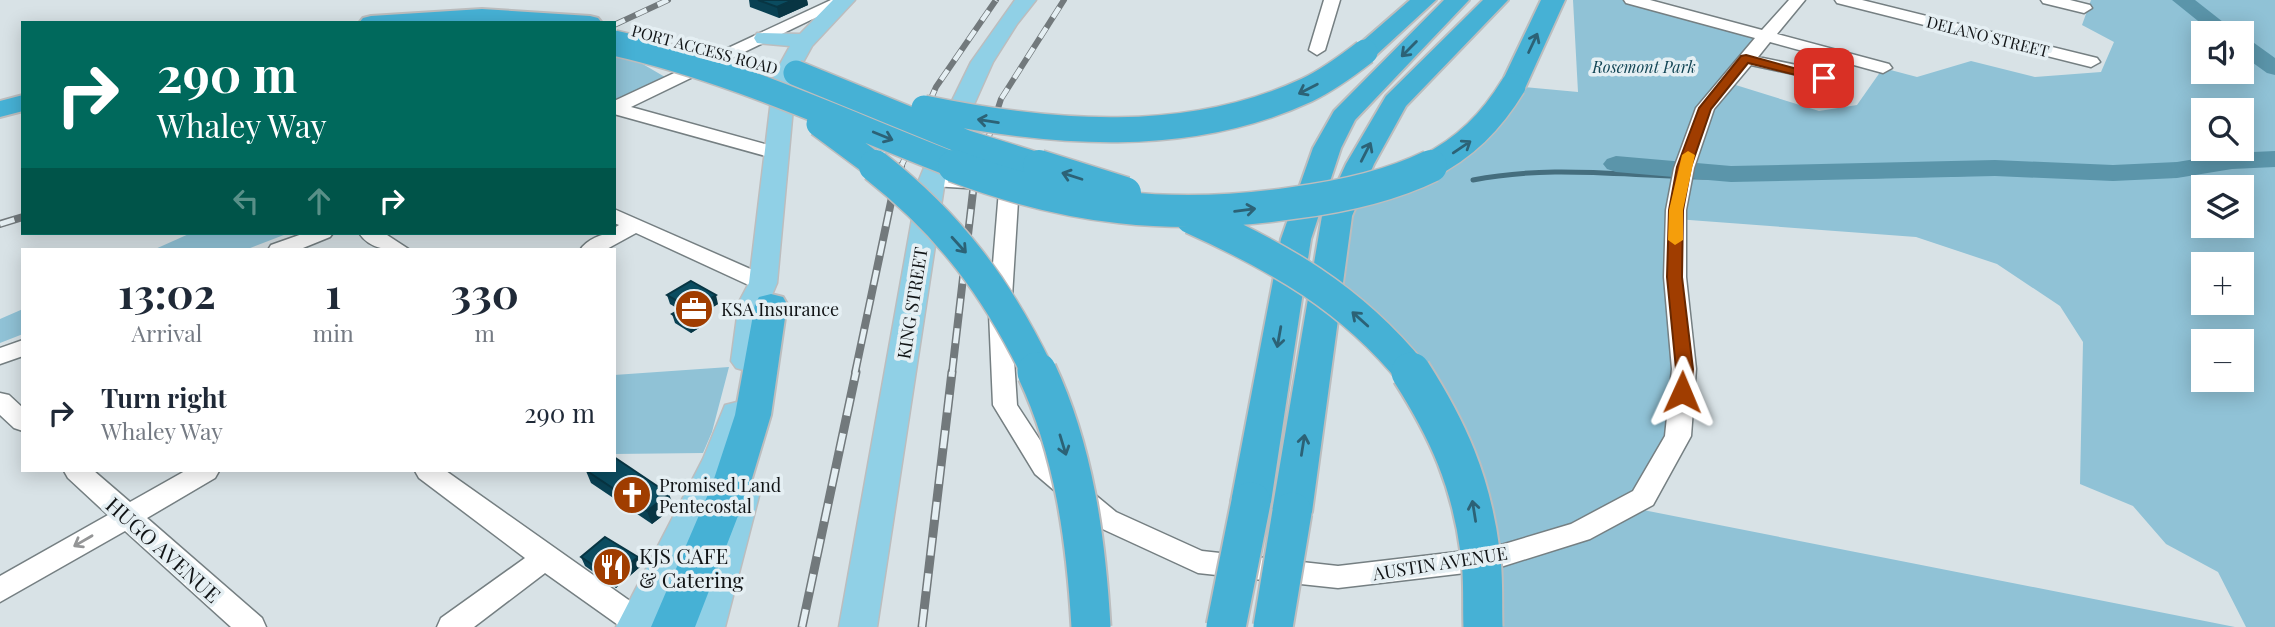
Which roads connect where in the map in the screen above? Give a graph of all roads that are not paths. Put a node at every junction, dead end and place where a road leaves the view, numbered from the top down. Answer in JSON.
{"nodes":[{"id":1,"x":845,"y":0,"type":"edge"},
{"id":2,"x":1026,"y":0,"type":"edge"},
{"id":3,"x":1332,"y":0,"type":"edge"},
{"id":4,"x":1424,"y":0,"type":"edge"},
{"id":5,"x":1457,"y":0,"type":"edge"},
{"id":6,"x":1496,"y":0,"type":"edge"},
{"id":7,"x":1553,"y":0,"type":"edge"},
{"id":8,"x":1632,"y":0,"type":"edge"},
{"id":9,"x":1797,"y":0,"type":"edge"},
{"id":10,"x":1843,"y":0,"type":"edge"},
{"id":11,"x":2049,"y":0,"type":"edge"},
{"id":12,"x":2084,"y":8,"type":"dead end"},
{"id":13,"x":403,"y":21,"type":"edge"},
{"id":14,"x":559,"y":21,"type":"edge"},
{"id":15,"x":616,"y":26,"type":"edge"},
{"id":16,"x":1764,"y":36,"type":"junction"},
{"id":17,"x":765,"y":38,"type":"junction"},
{"id":18,"x":805,"y":41,"type":"junction"},
{"id":19,"x":616,"y":43,"type":"edge"},
{"id":20,"x":1317,"y":50,"type":"dead end"},
{"id":21,"x":1746,"y":58,"type":"junction"},
{"id":22,"x":2091,"y":62,"type":"dead end"},
{"id":23,"x":1883,"y":68,"type":"dead end"},
{"id":24,"x":796,"y":73,"type":"junction"},
{"id":25,"x":1835,"y":78,"type":"dead end"},
{"id":26,"x":752,"y":83,"type":"junction"},
{"id":27,"x":21,"y":91,"type":"edge"},
{"id":28,"x":0,"y":96,"type":"edge"},
{"id":29,"x":21,"y":103,"type":"edge"},
{"id":30,"x":616,"y":107,"type":"edge"},
{"id":31,"x":0,"y":108,"type":"edge"},
{"id":32,"x":616,"y":109,"type":"edge"},
{"id":33,"x":776,"y":153,"type":"junction"},
{"id":34,"x":932,"y":180,"type":"junction"},
{"id":35,"x":624,"y":220,"type":"edge"},
{"id":36,"x":318,"y":235,"type":"edge"},
{"id":37,"x":373,"y":235,"type":"edge"},
{"id":38,"x":607,"y":235,"type":"edge"},
{"id":39,"x":284,"y":248,"type":"edge"},
{"id":40,"x":395,"y":248,"type":"edge"},
{"id":41,"x":592,"y":248,"type":"edge"},
{"id":42,"x":767,"y":294,"type":"junction"},
{"id":43,"x":21,"y":349,"type":"edge"},
{"id":44,"x":0,"y":356,"type":"edge"},
{"id":45,"x":747,"y":366,"type":"joint"},
{"id":46,"x":0,"y":401,"type":"edge"},
{"id":47,"x":21,"y":420,"type":"edge"},
{"id":48,"x":78,"y":472,"type":"edge"},
{"id":49,"x":204,"y":472,"type":"edge"},
{"id":50,"x":429,"y":472,"type":"edge"},
{"id":51,"x":127,"y":516,"type":"junction"},
{"id":52,"x":545,"y":558,"type":"junction"},
{"id":53,"x":0,"y":590,"type":"edge"},
{"id":54,"x":651,"y":626,"type":"edge"},
{"id":55,"x":251,"y":627,"type":"edge"},
{"id":56,"x":452,"y":627,"type":"edge"},
{"id":57,"x":706,"y":627,"type":"edge"},
{"id":58,"x":858,"y":627,"type":"edge"},
{"id":59,"x":1091,"y":627,"type":"edge"},
{"id":60,"x":1226,"y":627,"type":"edge"},
{"id":61,"x":1273,"y":627,"type":"edge"},
{"id":62,"x":1483,"y":627,"type":"edge"}],
"edges":[{"from":1,"to":17,"type":"street"},
{"from":1,"to":18,"type":"main road"},
{"from":2,"to":34,"type":"main road","name":"KING STREET"},
{"from":3,"to":20,"type":"street"},
{"from":4,"to":24,"type":"highway","one_way":true,"bridge":true},
{"from":5,"to":60,"type":"highway","one_way":true,"bridge":true},
{"from":61,"to":6,"type":"highway","one_way":true,"bridge":true},
{"from":26,"to":7,"type":"highway","one_way":true,"bridge":true},
{"from":8,"to":16,"type":"street"},
{"from":9,"to":16,"type":"street","name":"AUSTIN AVENUE"},
{"from":10,"to":22,"type":"street","name":"DELANO STREET"},
{"from":11,"to":12,"type":"street"},
{"from":13,"to":14,"type":"highway"},
{"from":15,"to":24,"type":"highway","name":"PORT ACCESS ROAD"},
{"from":16,"to":21,"type":"street","name":"AUSTIN AVENUE"},
{"from":16,"to":23,"type":"street"},
{"from":17,"to":18,"type":"main road"},
{"from":17,"to":30,"type":"street"},
{"from":18,"to":33,"type":"main road"},
{"from":19,"to":26,"type":"highway","name":"PORT ACCESS ROAD","bridge":true},
{"from":21,"to":25,"type":"street"},
{"from":21,"to":34,"type":"street","name":"AUSTIN AVENUE"},
{"from":62,"to":24,"type":"highway","one_way":true,"bridge":true},
{"from":26,"to":59,"type":"highway","one_way":true,"bridge":true},
{"from":27,"to":28,"type":"highway"},
{"from":29,"to":31,"type":"highway"},
{"from":32,"to":33,"type":"street"},
{"from":33,"to":42,"type":"main road"},
{"from":34,"to":58,"type":"main road","name":"KING STREET"},
{"from":35,"to":42,"type":"street"},
{"from":36,"to":39,"type":"street"},
{"from":37,"to":40,"type":"street"},
{"from":38,"to":41,"type":"street"},
{"from":42,"to":45,"type":"main road"},
{"from":42,"to":54,"type":"highway"},
{"from":42,"to":57,"type":"main road"},
{"from":43,"to":44,"type":"street"},
{"from":45,"to":54,"type":"highway"},
{"from":46,"to":47,"type":"street"},
{"from":48,"to":51,"type":"street","name":"HUGO AVENUE"},
{"from":49,"to":51,"type":"street"},
{"from":50,"to":52,"type":"street"},
{"from":51,"to":53,"type":"street","one_way":true},
{"from":51,"to":55,"type":"street","name":"HUGO AVENUE"},
{"from":52,"to":54,"type":"street"},
{"from":52,"to":56,"type":"street"}]}
